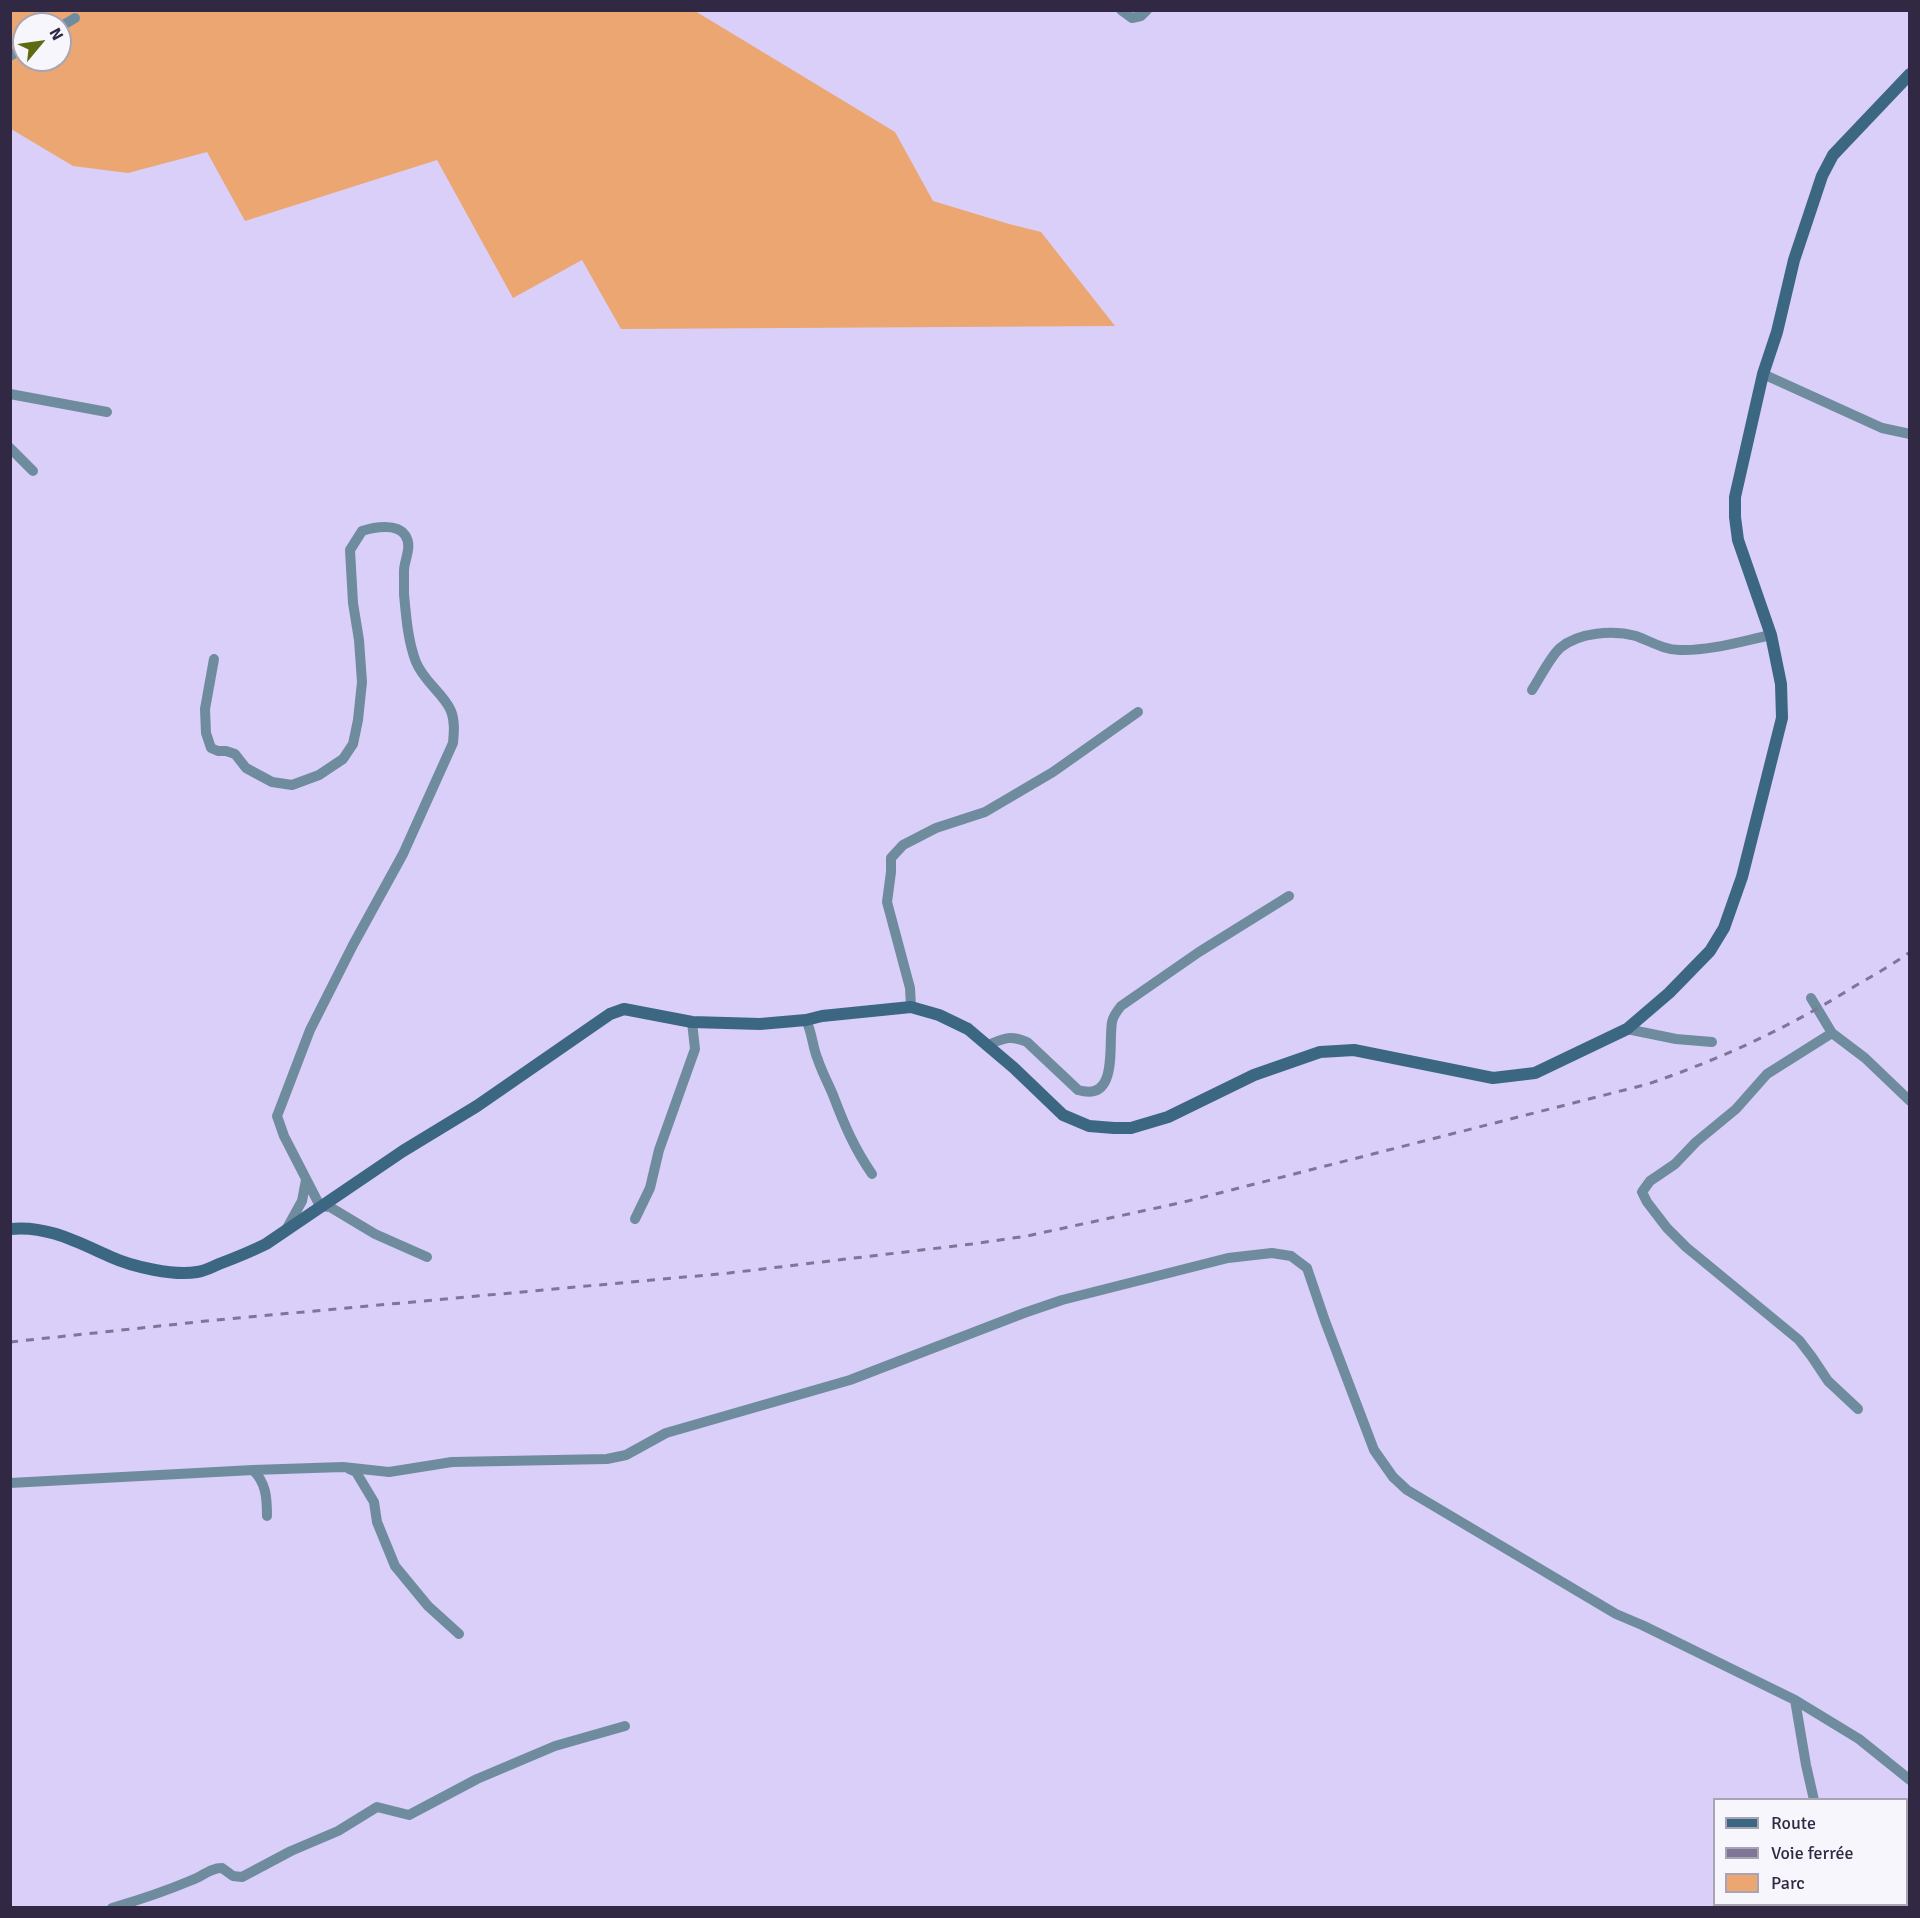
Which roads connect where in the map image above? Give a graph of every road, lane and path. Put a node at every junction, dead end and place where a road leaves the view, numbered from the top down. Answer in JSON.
{"nodes":[{"id":1,"x":1121,"y":10,"type":"edge"},
{"id":2,"x":1147,"y":10,"type":"edge"},
{"id":3,"x":75,"y":18,"type":"dead end"},
{"id":4,"x":72,"y":20,"type":"edge"},
{"id":5,"x":1910,"y":74,"type":"edge"},
{"id":6,"x":1763,"y":374,"type":"junction"},
{"id":7,"x":10,"y":394,"type":"edge"},
{"id":8,"x":107,"y":412,"type":"dead end"},
{"id":9,"x":1910,"y":434,"type":"edge"},
{"id":10,"x":10,"y":448,"type":"edge"},
{"id":11,"x":33,"y":471,"type":"dead end"},
{"id":12,"x":1771,"y":635,"type":"junction"},
{"id":13,"x":214,"y":659,"type":"dead end"},
{"id":14,"x":1532,"y":690,"type":"dead end"},
{"id":15,"x":1138,"y":712,"type":"dead end"},
{"id":16,"x":1289,"y":896,"type":"dead end"},
{"id":17,"x":1811,"y":998,"type":"dead end"},
{"id":18,"x":911,"y":1007,"type":"junction"},
{"id":19,"x":806,"y":1020,"type":"junction"},
{"id":20,"x":692,"y":1022,"type":"junction"},
{"id":21,"x":1627,"y":1029,"type":"junction"},
{"id":22,"x":1832,"y":1033,"type":"junction"},
{"id":23,"x":1713,"y":1042,"type":"dead end"},
{"id":24,"x":988,"y":1045,"type":"junction"},
{"id":25,"x":1910,"y":1101,"type":"edge"},
{"id":26,"x":872,"y":1174,"type":"dead end"},
{"id":27,"x":306,"y":1180,"type":"junction"},
{"id":28,"x":320,"y":1206,"type":"junction"},
{"id":29,"x":635,"y":1219,"type":"dead end"},
{"id":30,"x":10,"y":1229,"type":"edge"},
{"id":31,"x":286,"y":1230,"type":"junction"},
{"id":32,"x":427,"y":1257,"type":"dead end"},
{"id":33,"x":1858,"y":1409,"type":"dead end"},
{"id":34,"x":343,"y":1467,"type":"junction"},
{"id":35,"x":253,"y":1470,"type":"junction"},
{"id":36,"x":10,"y":1483,"type":"edge"},
{"id":37,"x":267,"y":1516,"type":"dead end"},
{"id":38,"x":459,"y":1634,"type":"dead end"},
{"id":39,"x":1795,"y":1700,"type":"junction"},
{"id":40,"x":626,"y":1726,"type":"dead end"},
{"id":41,"x":1910,"y":1780,"type":"edge"},
{"id":42,"x":1814,"y":1798,"type":"edge"},
{"id":43,"x":112,"y":1908,"type":"edge"}],
"edges":[{"from":1,"to":2,"type":"street"},
{"from":3,"to":4,"type":"street"},
{"from":5,"to":6,"type":"street"},
{"from":6,"to":9,"type":"street"},
{"from":6,"to":12,"type":"street"},
{"from":7,"to":8,"type":"street"},
{"from":10,"to":11,"type":"street"},
{"from":12,"to":14,"type":"street"},
{"from":12,"to":21,"type":"street"},
{"from":13,"to":27,"type":"street"},
{"from":15,"to":18,"type":"street"},
{"from":16,"to":24,"type":"street"},
{"from":17,"to":22,"type":"street"},
{"from":18,"to":19,"type":"street"},
{"from":18,"to":24,"type":"street"},
{"from":19,"to":20,"type":"street"},
{"from":19,"to":26,"type":"street"},
{"from":20,"to":28,"type":"street"},
{"from":20,"to":29,"type":"street"},
{"from":21,"to":23,"type":"street"},
{"from":21,"to":24,"type":"street"},
{"from":22,"to":25,"type":"street"},
{"from":22,"to":33,"type":"street"},
{"from":27,"to":28,"type":"street"},
{"from":27,"to":31,"type":"street"},
{"from":28,"to":31,"type":"street"},
{"from":28,"to":32,"type":"street"},
{"from":30,"to":31,"type":"street"},
{"from":34,"to":35,"type":"street"},
{"from":34,"to":38,"type":"street"},
{"from":34,"to":39,"type":"street"},
{"from":35,"to":36,"type":"street"},
{"from":35,"to":37,"type":"street"},
{"from":39,"to":41,"type":"street"},
{"from":39,"to":42,"type":"street"},
{"from":40,"to":43,"type":"street"}]}
